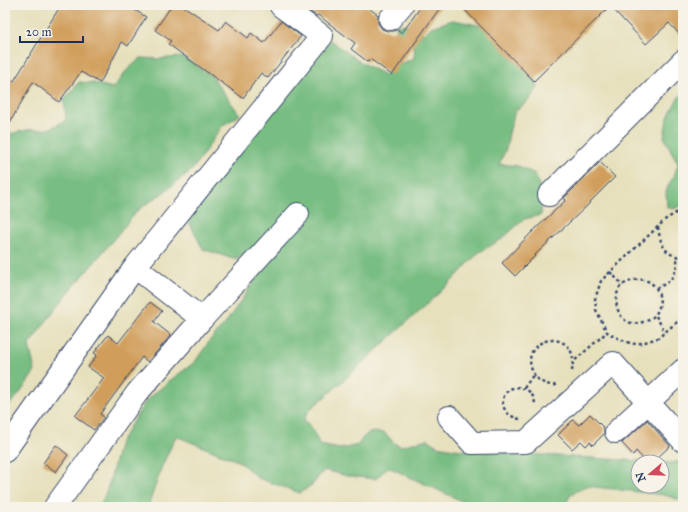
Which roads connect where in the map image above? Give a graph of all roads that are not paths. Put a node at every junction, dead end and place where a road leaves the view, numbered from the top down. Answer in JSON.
{"nodes":[{"id":1,"x":282,"y":5,"type":"edge"},
{"id":2,"x":683,"y":61,"type":"edge"},
{"id":3,"x":550,"y":194,"type":"dead end"},
{"id":4,"x":298,"y":214,"type":"dead end"},
{"id":5,"x":135,"y":267,"type":"junction"},
{"id":6,"x":202,"y":319,"type":"junction"},
{"id":7,"x":683,"y":370,"type":"edge"},
{"id":8,"x":648,"y":402,"type":"junction"},
{"id":9,"x":449,"y":417,"type":"dead end"},
{"id":10,"x":616,"y":432,"type":"dead end"},
{"id":11,"x":683,"y":441,"type":"edge"},
{"id":12,"x":5,"y":451,"type":"edge"},
{"id":13,"x":55,"y":507,"type":"edge"}],
"edges":[{"from":1,"to":5,"type":"street"},
{"from":2,"to":3,"type":"street"},
{"from":4,"to":6,"type":"street"},
{"from":5,"to":6,"type":"street"},
{"from":5,"to":12,"type":"street"},
{"from":6,"to":13,"type":"street"},
{"from":7,"to":8,"type":"street"},
{"from":8,"to":9,"type":"street"},
{"from":8,"to":10,"type":"street"},
{"from":8,"to":11,"type":"street"}]}
